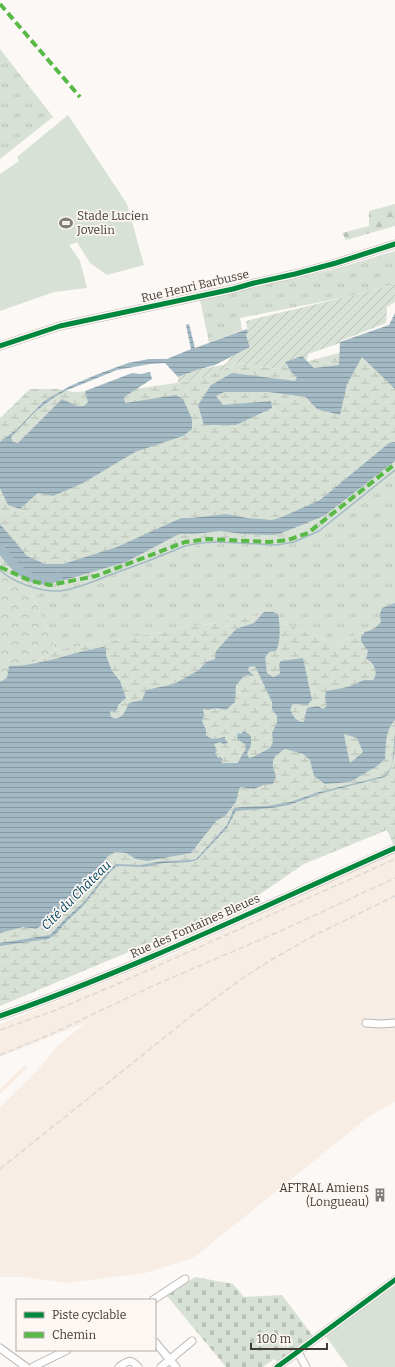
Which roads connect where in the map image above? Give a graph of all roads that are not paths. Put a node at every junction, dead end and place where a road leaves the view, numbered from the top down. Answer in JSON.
{"nodes":[{"id":1,"x":395,"y":244,"type":"edge"},
{"id":2,"x":0,"y":346,"type":"edge"},
{"id":3,"x":395,"y":848,"type":"edge"},
{"id":4,"x":0,"y":1016,"type":"edge"},
{"id":5,"x":395,"y":1023,"type":"edge"},
{"id":6,"x":366,"y":1024,"type":"dead end"},
{"id":7,"x":185,"y":1279,"type":"dead end"},
{"id":8,"x":395,"y":1280,"type":"edge"},
{"id":9,"x":155,"y":1299,"type":"edge"},
{"id":10,"x":192,"y":1341,"type":"dead end"},
{"id":11,"x":156,"y":1343,"type":"edge"},
{"id":12,"x":0,"y":1348,"type":"edge"},
{"id":13,"x":65,"y":1351,"type":"edge"},
{"id":14,"x":298,"y":1352,"type":"junction"},
{"id":15,"x":170,"y":1360,"type":"junction"},
{"id":16,"x":23,"y":1366,"type":"edge"},
{"id":17,"x":33,"y":1367,"type":"edge"},
{"id":18,"x":119,"y":1367,"type":"edge"},
{"id":19,"x":138,"y":1367,"type":"edge"},
{"id":20,"x":160,"y":1367,"type":"edge"},
{"id":21,"x":176,"y":1367,"type":"edge"},
{"id":22,"x":277,"y":1367,"type":"edge"},
{"id":23,"x":306,"y":1367,"type":"edge"}],
"edges":[{"from":1,"to":2,"type":"street","name":"Rue Henri Barbusse"},
{"from":3,"to":4,"type":"street","name":"Rue des Fontaines Bleues"},
{"from":5,"to":6,"type":"street"},
{"from":7,"to":9,"type":"street"},
{"from":8,"to":14,"type":"street"},
{"from":10,"to":15,"type":"street"},
{"from":11,"to":15,"type":"street"},
{"from":12,"to":16,"type":"street"},
{"from":13,"to":17,"type":"street"},
{"from":14,"to":22,"type":"street"},
{"from":14,"to":23,"type":"street"},
{"from":15,"to":20,"type":"street"},
{"from":15,"to":21,"type":"street"},
{"from":18,"to":19,"type":"street"}]}
